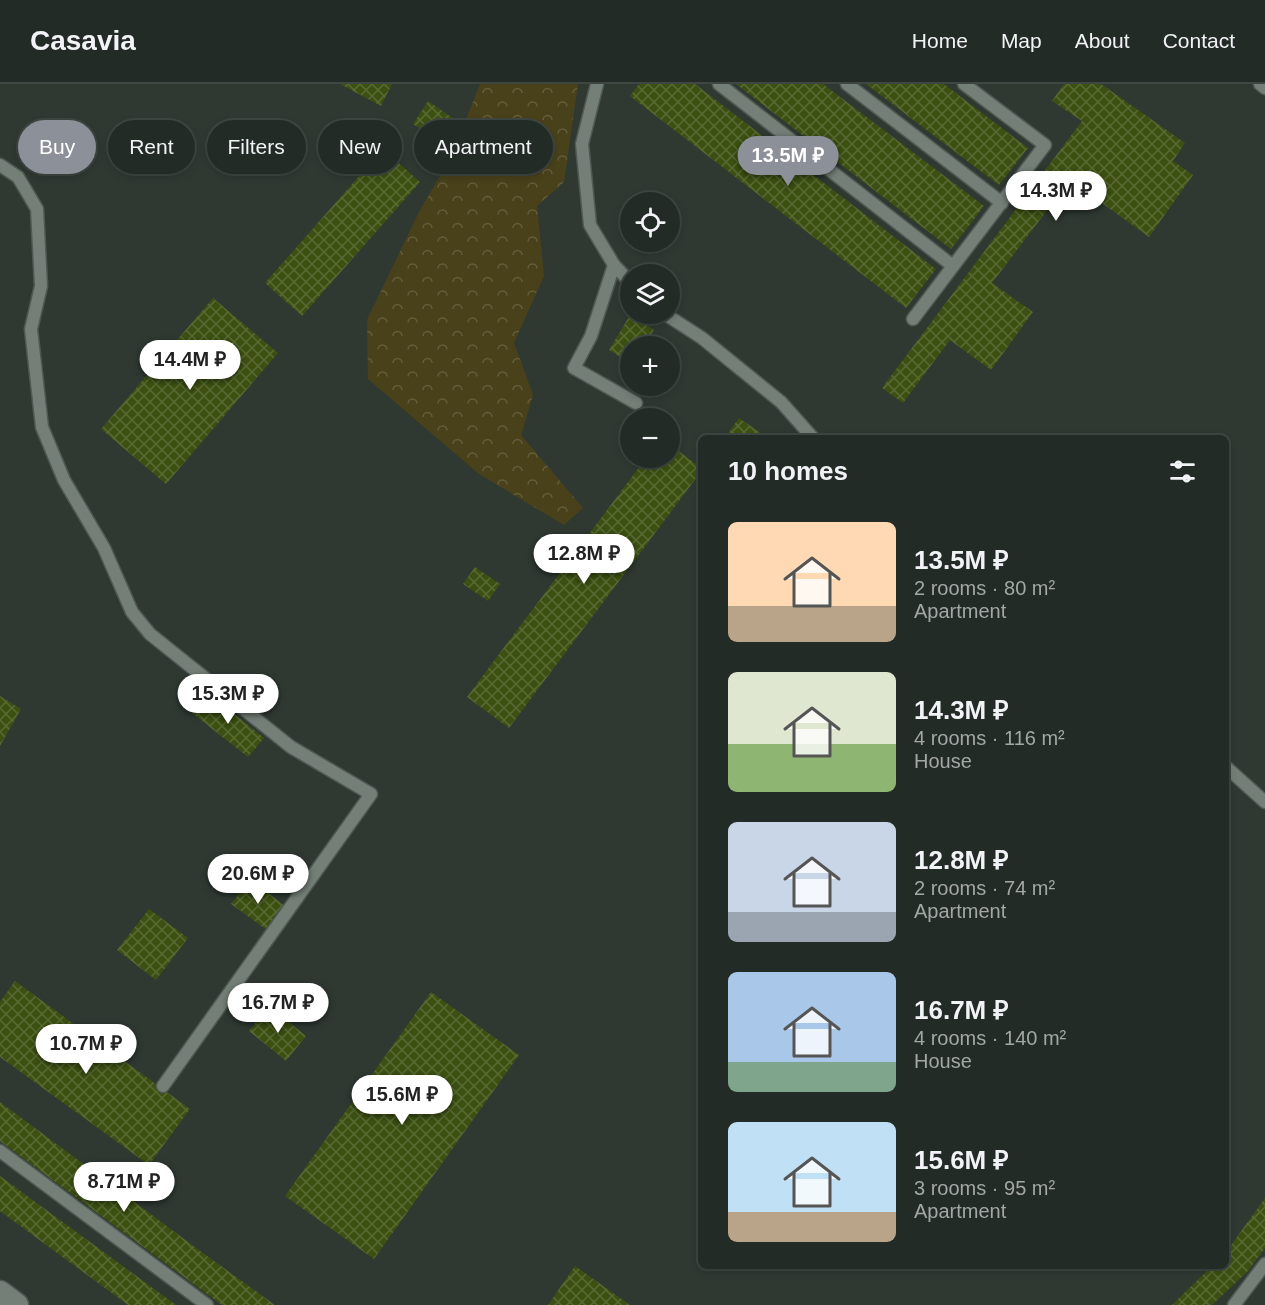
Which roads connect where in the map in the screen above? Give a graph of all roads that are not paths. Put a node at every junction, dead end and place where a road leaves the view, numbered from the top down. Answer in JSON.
{"nodes":[{"id":1,"x":597,"y":84,"type":"edge"},
{"id":2,"x":719,"y":84,"type":"edge"},
{"id":3,"x":847,"y":84,"type":"edge"},
{"id":4,"x":964,"y":84,"type":"edge"},
{"id":5,"x":1260,"y":84,"type":"edge"},
{"id":6,"x":1265,"y":88,"type":"edge"},
{"id":7,"x":0,"y":165,"type":"edge"},
{"id":8,"x":1002,"y":202,"type":"junction"},
{"id":9,"x":614,"y":265,"type":"junction"},
{"id":10,"x":953,"y":266,"type":"junction"},
{"id":11,"x":620,"y":271,"type":"edge"},
{"id":12,"x":913,"y":319,"type":"dead end"},
{"id":13,"x":680,"y":324,"type":"edge"},
{"id":14,"x":636,"y":403,"type":"dead end"},
{"id":15,"x":810,"y":435,"type":"edge"},
{"id":16,"x":1229,"y":770,"type":"edge"},
{"id":17,"x":1265,"y":802,"type":"edge"},
{"id":18,"x":163,"y":1086,"type":"dead end"},
{"id":19,"x":0,"y":1150,"type":"edge"},
{"id":20,"x":1265,"y":1264,"type":"edge"},
{"id":21,"x":0,"y":1293,"type":"edge"},
{"id":22,"x":16,"y":1305,"type":"edge"},
{"id":23,"x":207,"y":1305,"type":"edge"},
{"id":24,"x":1234,"y":1305,"type":"edge"}],
"edges":[{"from":1,"to":9,"type":"lane"},
{"from":2,"to":10,"type":"lane"},
{"from":3,"to":8,"type":"lane"},
{"from":4,"to":8,"type":"lane"},
{"from":5,"to":6,"type":"lane"},
{"from":7,"to":18,"type":"lane"},
{"from":8,"to":10,"type":"lane"},
{"from":9,"to":11,"type":"lane"},
{"from":9,"to":14,"type":"lane"},
{"from":10,"to":12,"type":"lane"},
{"from":13,"to":15,"type":"lane"},
{"from":16,"to":17,"type":"lane"},
{"from":19,"to":23,"type":"lane"},
{"from":20,"to":24,"type":"lane"},
{"from":21,"to":22,"type":"street"}]}
